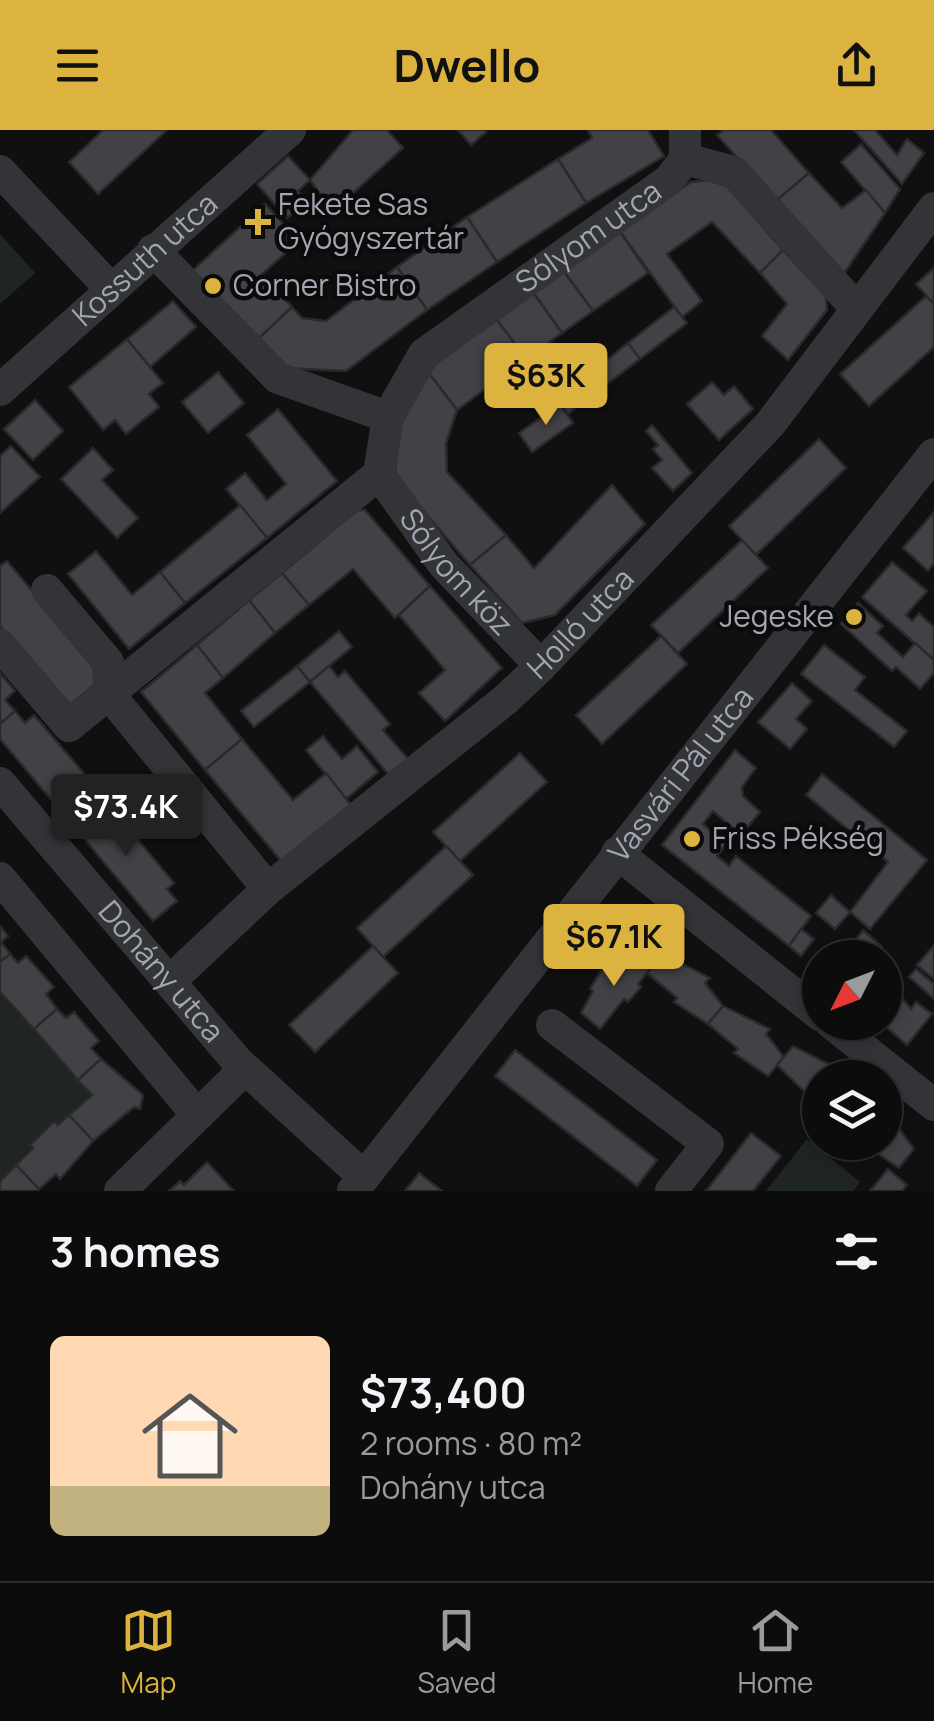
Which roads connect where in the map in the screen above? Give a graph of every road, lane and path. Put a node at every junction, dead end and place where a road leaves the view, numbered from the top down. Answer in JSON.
{"nodes":[{"id":1,"x":290,"y":130,"type":"edge"},
{"id":2,"x":685,"y":144,"type":"edge"},
{"id":3,"x":0,"y":170,"type":"edge"},
{"id":4,"x":934,"y":208,"type":"edge"},
{"id":5,"x":153,"y":250,"type":"junction"},
{"id":6,"x":111,"y":289,"type":"junction"},
{"id":7,"x":855,"y":307,"type":"junction"},
{"id":8,"x":0,"y":390,"type":"edge"},
{"id":9,"x":388,"y":418,"type":"junction"},
{"id":10,"x":934,"y":454,"type":"edge"},
{"id":11,"x":379,"y":474,"type":"junction"},
{"id":12,"x":47,"y":590,"type":"dead end"},
{"id":13,"x":0,"y":645,"type":"edge"},
{"id":14,"x":541,"y":666,"type":"junction"},
{"id":15,"x":109,"y":694,"type":"junction"},
{"id":16,"x":0,"y":783,"type":"edge"},
{"id":17,"x":617,"y":854,"type":"junction"},
{"id":18,"x":0,"y":878,"type":"edge"},
{"id":19,"x":268,"y":889,"type":"junction"},
{"id":20,"x":170,"y":982,"type":"junction"},
{"id":21,"x":802,"y":1001,"type":"edge"},
{"id":22,"x":552,"y":1025,"type":"dead end"},
{"id":23,"x":856,"y":1040,"type":"edge"},
{"id":24,"x":244,"y":1069,"type":"junction"},
{"id":25,"x":929,"y":1090,"type":"edge"},
{"id":26,"x":197,"y":1115,"type":"junction"},
{"id":27,"x":358,"y":1184,"type":"edge"},
{"id":28,"x":120,"y":1191,"type":"edge"},
{"id":29,"x":671,"y":1191,"type":"edge"}],
"edges":[{"from":1,"to":5,"type":"street","name":"Kossuth utca"},
{"from":2,"to":7,"type":"street"},
{"from":2,"to":9,"type":"street","name":"Sólyom utca"},
{"from":3,"to":6,"type":"street"},
{"from":4,"to":7,"type":"street","name":"Holló utca"},
{"from":5,"to":6,"type":"street","name":"Kossuth utca"},
{"from":5,"to":9,"type":"street"},
{"from":6,"to":8,"type":"street","name":"Kossuth utca"},
{"from":7,"to":14,"type":"street","name":"Holló utca"},
{"from":9,"to":11,"type":"street","name":"Sólyom utca"},
{"from":10,"to":17,"type":"street","name":"Vasvári Pál utca"},
{"from":11,"to":14,"type":"street","name":"Sólyom köz"},
{"from":11,"to":15,"type":"street"},
{"from":12,"to":15,"type":"street"},
{"from":13,"to":15,"type":"street"},
{"from":14,"to":19,"type":"street","name":"Holló utca"},
{"from":15,"to":19,"type":"street"},
{"from":16,"to":20,"type":"street","name":"Dohány utca"},
{"from":17,"to":21,"type":"street"},
{"from":17,"to":27,"type":"street","name":"Vasvári Pál utca"},
{"from":18,"to":26,"type":"street"},
{"from":19,"to":20,"type":"street","name":"Holló utca"},
{"from":20,"to":24,"type":"street","name":"Dohány utca"},
{"from":22,"to":29,"type":"street"},
{"from":23,"to":25,"type":"street"},
{"from":24,"to":26,"type":"street","name":"Dohány utca"},
{"from":24,"to":27,"type":"street","name":"Dohány utca"},
{"from":26,"to":28,"type":"street","name":"Dohány utca"}]}
